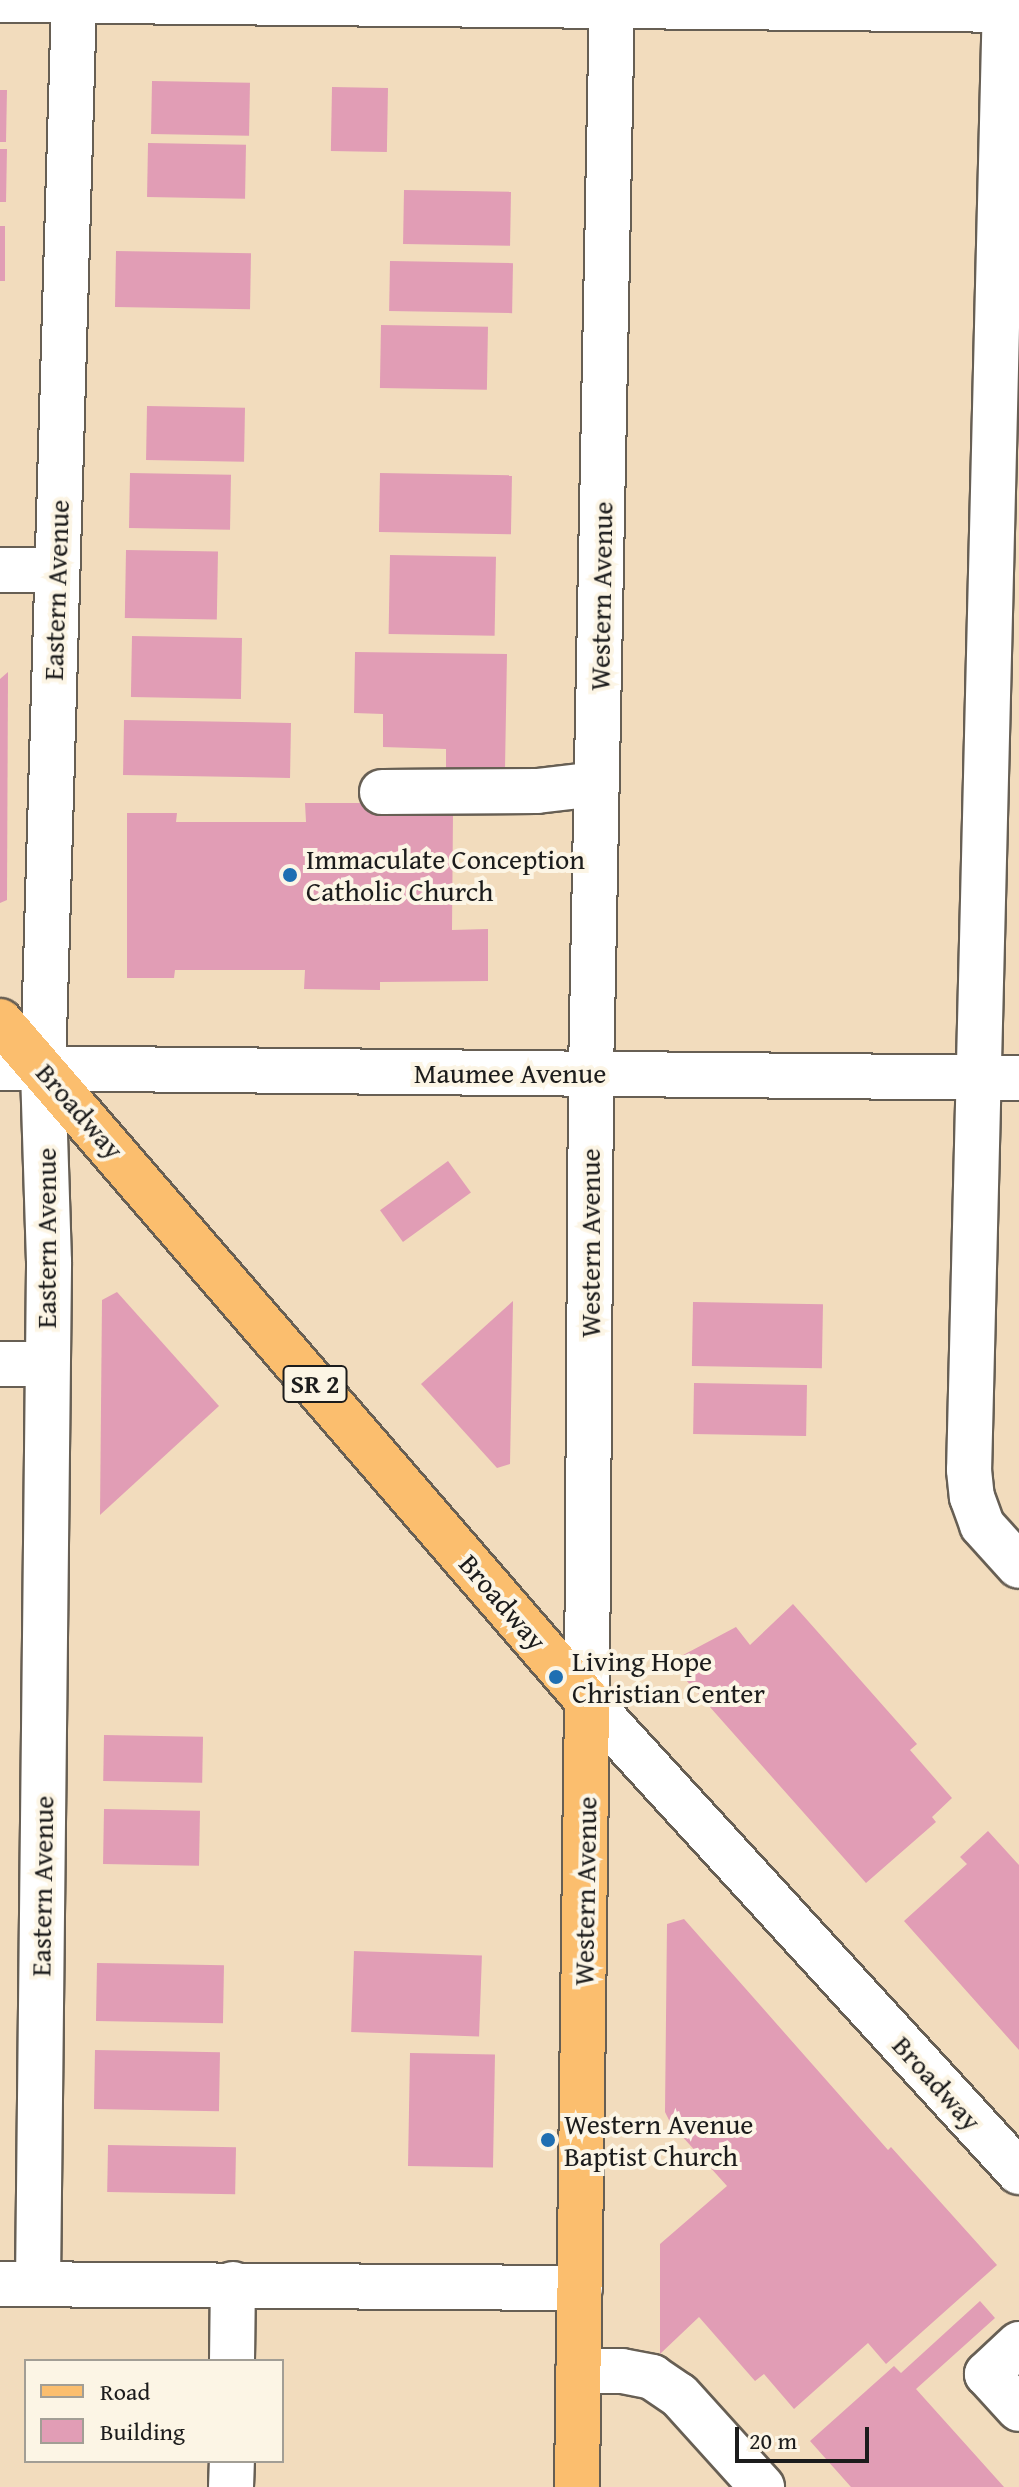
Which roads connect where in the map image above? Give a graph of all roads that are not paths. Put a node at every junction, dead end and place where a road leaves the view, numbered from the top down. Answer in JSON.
{"nodes":[{"id":1,"x":0,"y":0,"type":"edge"},
{"id":2,"x":74,"y":0,"type":"edge"},
{"id":3,"x":612,"y":3,"type":"edge"},
{"id":4,"x":1010,"y":6,"type":"edge"},
{"id":5,"x":0,"y":570,"type":"edge"},
{"id":6,"x":57,"y":570,"type":"junction"},
{"id":7,"x":597,"y":784,"type":"junction"},
{"id":8,"x":382,"y":792,"type":"dead end"},
{"id":9,"x":0,"y":1021,"type":"edge"},
{"id":10,"x":0,"y":1068,"type":"edge"},
{"id":11,"x":43,"y":1069,"type":"junction"},
{"id":12,"x":591,"y":1074,"type":"junction"},
{"id":13,"x":999,"y":1078,"type":"edge"},
{"id":14,"x":0,"y":1364,"type":"edge"},
{"id":15,"x":46,"y":1364,"type":"junction"},
{"id":16,"x":1019,"y":1566,"type":"edge"},
{"id":17,"x":587,"y":1700,"type":"junction"},
{"id":18,"x":1019,"y":2172,"type":"edge"},
{"id":19,"x":19,"y":2284,"type":"edge"},
{"id":20,"x":233,"y":2284,"type":"junction"},
{"id":21,"x":580,"y":2288,"type":"junction"},
{"id":22,"x":1019,"y":2344,"type":"edge"},
{"id":23,"x":232,"y":2359,"type":"edge"},
{"id":24,"x":578,"y":2371,"type":"junction"},
{"id":25,"x":1019,"y":2409,"type":"edge"},
{"id":26,"x":232,"y":2463,"type":"edge"},
{"id":27,"x":231,"y":2487,"type":"edge"},
{"id":28,"x":577,"y":2487,"type":"edge"},
{"id":29,"x":762,"y":2487,"type":"edge"}],
"edges":[{"from":1,"to":2,"type":"street"},
{"from":2,"to":3,"type":"street"},
{"from":2,"to":6,"type":"street","name":"Eastern Avenue"},
{"from":3,"to":4,"type":"street"},
{"from":3,"to":7,"type":"street","name":"Western Avenue"},
{"from":4,"to":13,"type":"street"},
{"from":5,"to":6,"type":"street"},
{"from":6,"to":11,"type":"street","name":"Eastern Avenue"},
{"from":7,"to":8,"type":"street"},
{"from":7,"to":12,"type":"street","name":"Western Avenue"},
{"from":9,"to":11,"type":"main road","name":"Broadway","number":"SR 2"},
{"from":10,"to":11,"type":"street","name":"Maumee Avenue"},
{"from":11,"to":12,"type":"street","name":"Maumee Avenue"},
{"from":11,"to":15,"type":"street","name":"Eastern Avenue"},
{"from":11,"to":17,"type":"main road","name":"Broadway","number":"SR 2"},
{"from":12,"to":13,"type":"street","name":"Maumee Avenue"},
{"from":12,"to":17,"type":"street","name":"Western Avenue"},
{"from":13,"to":16,"type":"street"},
{"from":14,"to":15,"type":"street"},
{"from":15,"to":19,"type":"street","name":"Eastern Avenue"},
{"from":17,"to":18,"type":"street","name":"Broadway"},
{"from":17,"to":21,"type":"main road","name":"Western Avenue"},
{"from":19,"to":20,"type":"street"},
{"from":20,"to":21,"type":"street"},
{"from":20,"to":23,"type":"street"},
{"from":21,"to":24,"type":"main road","name":"Western Avenue"},
{"from":22,"to":25,"type":"street"},
{"from":24,"to":28,"type":"main road","name":"Western Avenue"},
{"from":24,"to":29,"type":"street"},
{"from":26,"to":27,"type":"street"}]}
